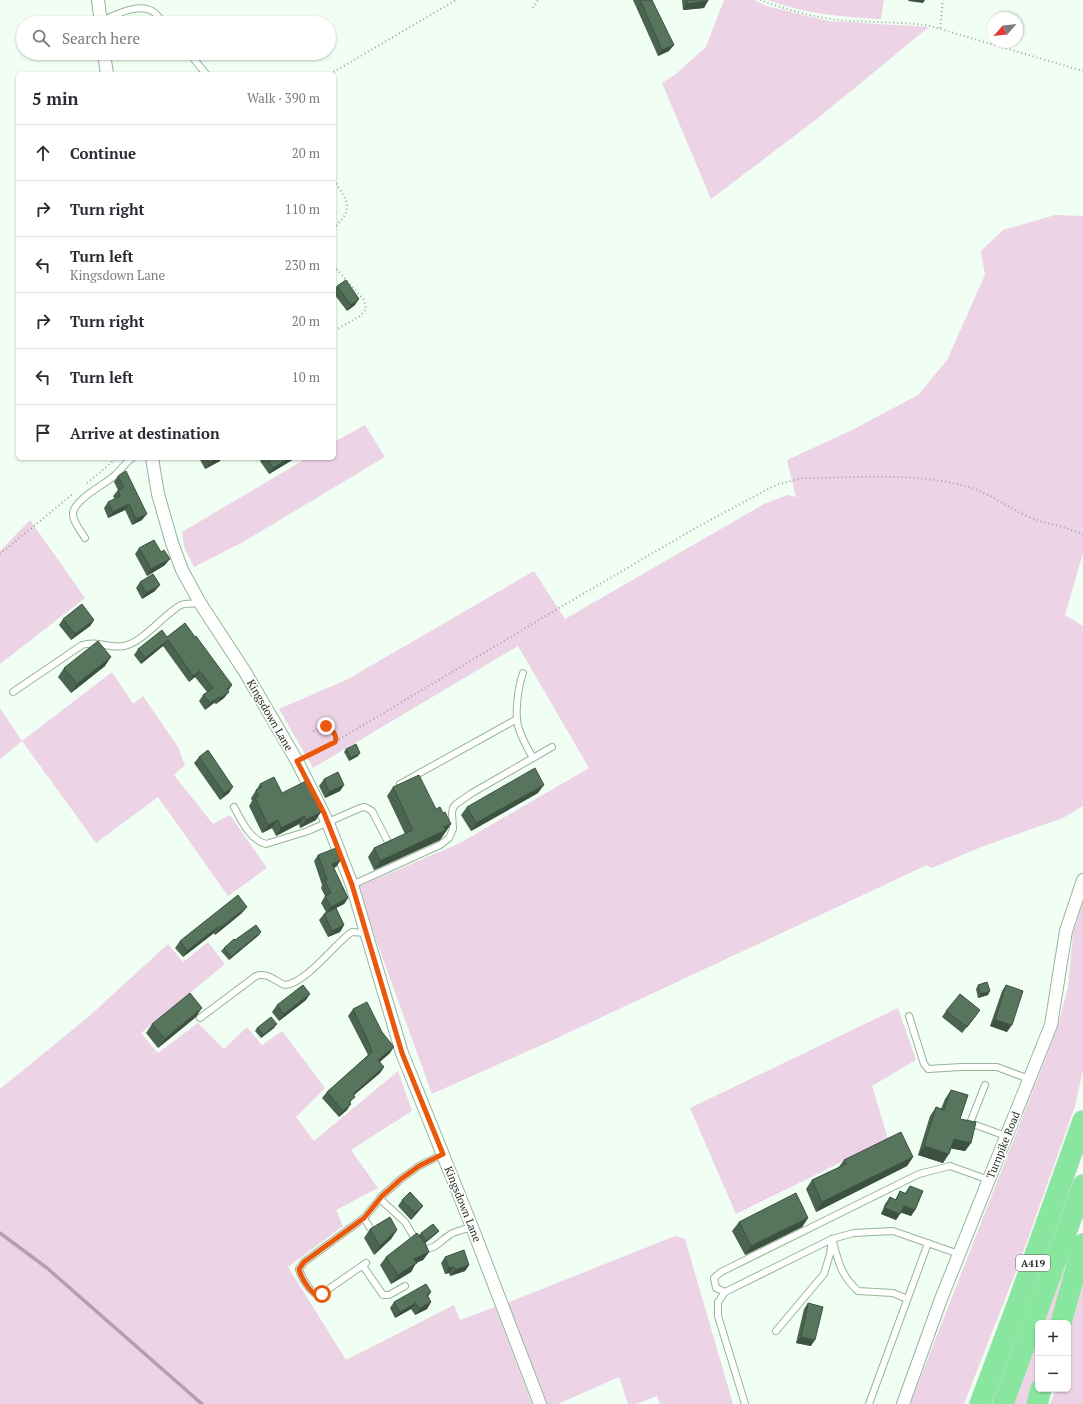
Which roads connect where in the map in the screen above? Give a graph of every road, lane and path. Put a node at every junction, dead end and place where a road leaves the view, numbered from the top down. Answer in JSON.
{"nodes":[{"id":1,"x":98,"y":0,"type":"edge"},
{"id":2,"x":456,"y":0,"type":"edge"},
{"id":3,"x":538,"y":0,"type":"edge"},
{"id":4,"x":760,"y":0,"type":"edge"},
{"id":5,"x":943,"y":0,"type":"edge"},
{"id":6,"x":533,"y":8,"type":"dead end"},
{"id":7,"x":100,"y":16,"type":"edge"},
{"id":8,"x":116,"y":16,"type":"edge"},
{"id":9,"x":157,"y":16,"type":"edge"},
{"id":10,"x":940,"y":28,"type":"junction"},
{"id":11,"x":105,"y":60,"type":"edge"},
{"id":12,"x":195,"y":60,"type":"edge"},
{"id":13,"x":1083,"y":71,"type":"edge"},
{"id":14,"x":107,"y":72,"type":"edge"},
{"id":15,"x":204,"y":72,"type":"edge"},
{"id":16,"x":333,"y":72,"type":"edge"},
{"id":17,"x":336,"y":183,"type":"edge"},
{"id":18,"x":336,"y":226,"type":"edge"},
{"id":19,"x":336,"y":268,"type":"edge"},
{"id":20,"x":336,"y":330,"type":"edge"},
{"id":21,"x":115,"y":460,"type":"edge"},
{"id":22,"x":130,"y":460,"type":"edge"},
{"id":23,"x":152,"y":460,"type":"edge"},
{"id":24,"x":86,"y":483,"type":"dead end"},
{"id":25,"x":74,"y":493,"type":"dead end"},
{"id":26,"x":1083,"y":535,"type":"edge"},
{"id":27,"x":85,"y":538,"type":"dead end"},
{"id":28,"x":0,"y":554,"type":"edge"},
{"id":29,"x":200,"y":603,"type":"junction"},
{"id":30,"x":523,"y":673,"type":"dead end"},
{"id":31,"x":13,"y":692,"type":"dead end"},
{"id":32,"x":517,"y":719,"type":"junction"},
{"id":33,"x":313,"y":731,"type":"dead end"},
{"id":34,"x":335,"y":742,"type":"junction"},
{"id":35,"x":552,"y":746,"type":"dead end"},
{"id":36,"x":533,"y":758,"type":"junction"},
{"id":37,"x":297,"y":761,"type":"junction"},
{"id":38,"x":395,"y":787,"type":"edge"},
{"id":39,"x":234,"y":807,"type":"dead end"},
{"id":40,"x":328,"y":823,"type":"junction"},
{"id":41,"x":388,"y":842,"type":"edge"},
{"id":42,"x":1083,"y":880,"type":"edge"},
{"id":43,"x":352,"y":885,"type":"junction"},
{"id":44,"x":365,"y":933,"type":"junction"},
{"id":45,"x":909,"y":1016,"type":"dead end"},
{"id":46,"x":200,"y":1018,"type":"edge"},
{"id":47,"x":1029,"y":1079,"type":"junction"},
{"id":48,"x":985,"y":1085,"type":"dead end"},
{"id":49,"x":1083,"y":1121,"type":"edge"},
{"id":50,"x":1006,"y":1136,"type":"junction"},
{"id":51,"x":443,"y":1154,"type":"junction"},
{"id":52,"x":989,"y":1180,"type":"junction"},
{"id":53,"x":1083,"y":1185,"type":"edge"},
{"id":54,"x":380,"y":1199,"type":"junction"},
{"id":55,"x":364,"y":1218,"type":"junction"},
{"id":56,"x":472,"y":1227,"type":"junction"},
{"id":57,"x":370,"y":1228,"type":"edge"},
{"id":58,"x":832,"y":1239,"type":"junction"},
{"id":59,"x":928,"y":1243,"type":"junction"},
{"id":60,"x":1083,"y":1244,"type":"edge"},
{"id":61,"x":959,"y":1254,"type":"junction"},
{"id":62,"x":405,"y":1286,"type":"dead end"},
{"id":63,"x":725,"y":1292,"type":"junction"},
{"id":64,"x":907,"y":1299,"type":"junction"},
{"id":65,"x":1062,"y":1320,"type":"edge"},
{"id":66,"x":776,"y":1331,"type":"dead end"},
{"id":67,"x":1041,"y":1392,"type":"edge"},
{"id":68,"x":540,"y":1404,"type":"edge"},
{"id":69,"x":745,"y":1404,"type":"edge"},
{"id":70,"x":869,"y":1404,"type":"edge"},
{"id":71,"x":903,"y":1404,"type":"edge"},
{"id":72,"x":980,"y":1404,"type":"edge"},
{"id":73,"x":1003,"y":1404,"type":"edge"},
{"id":74,"x":1037,"y":1404,"type":"edge"}],
"edges":[{"from":1,"to":7,"type":"street"},
{"from":2,"to":16,"type":"path"},
{"from":3,"to":6,"type":"path"},
{"from":4,"to":10,"type":"path"},
{"from":5,"to":10,"type":"path"},
{"from":8,"to":9,"type":"lane"},
{"from":10,"to":13,"type":"path"},
{"from":11,"to":14,"type":"street"},
{"from":12,"to":15,"type":"lane"},
{"from":17,"to":18,"type":"path"},
{"from":19,"to":20,"type":"path"},
{"from":21,"to":24,"type":"path"},
{"from":22,"to":27,"type":"lane"},
{"from":23,"to":29,"type":"street","name":"Kingsdown Lane"},
{"from":25,"to":28,"type":"path"},
{"from":26,"to":34,"type":"path"},
{"from":29,"to":31,"type":"lane"},
{"from":29,"to":37,"type":"street","name":"Kingsdown Lane"},
{"from":30,"to":32,"type":"lane"},
{"from":32,"to":36,"type":"lane"},
{"from":32,"to":38,"type":"lane"},
{"from":33,"to":34,"type":"path"},
{"from":34,"to":37,"type":"path"},
{"from":35,"to":36,"type":"lane"},
{"from":36,"to":43,"type":"lane"},
{"from":37,"to":40,"type":"street","name":"Kingsdown Lane"},
{"from":39,"to":40,"type":"lane"},
{"from":40,"to":41,"type":"lane"},
{"from":40,"to":43,"type":"street","name":"Kingsdown Lane"},
{"from":42,"to":47,"type":"street","name":"Turnpike Road"},
{"from":43,"to":44,"type":"street","name":"Kingsdown Lane"},
{"from":44,"to":46,"type":"lane"},
{"from":44,"to":51,"type":"street","name":"Kingsdown Lane"},
{"from":45,"to":47,"type":"lane"},
{"from":47,"to":50,"type":"street","name":"Turnpike Road"},
{"from":48,"to":50,"type":"lane"},
{"from":49,"to":72,"type":"highway","number":"A419"},
{"from":50,"to":52,"type":"street","name":"Turnpike Road"},
{"from":51,"to":54,"type":"lane"},
{"from":51,"to":56,"type":"street","name":"Kingsdown Lane"},
{"from":52,"to":61,"type":"street","name":"Turnpike Road"},
{"from":52,"to":63,"type":"lane"},
{"from":53,"to":73,"type":"highway","number":"A419"},
{"from":54,"to":55,"type":"lane"},
{"from":54,"to":56,"type":"lane"},
{"from":55,"to":57,"type":"lane"},
{"from":55,"to":62,"type":"lane"},
{"from":56,"to":68,"type":"street","name":"Kingsdown Lane"},
{"from":58,"to":59,"type":"lane"},
{"from":58,"to":63,"type":"lane"},
{"from":58,"to":64,"type":"lane"},
{"from":58,"to":66,"type":"lane"},
{"from":59,"to":61,"type":"lane"},
{"from":59,"to":64,"type":"lane"},
{"from":60,"to":65,"type":"highway"},
{"from":61,"to":71,"type":"street","name":"Turnpike Road"},
{"from":63,"to":69,"type":"lane"},
{"from":64,"to":70,"type":"lane"},
{"from":67,"to":74,"type":"highway"}]}
